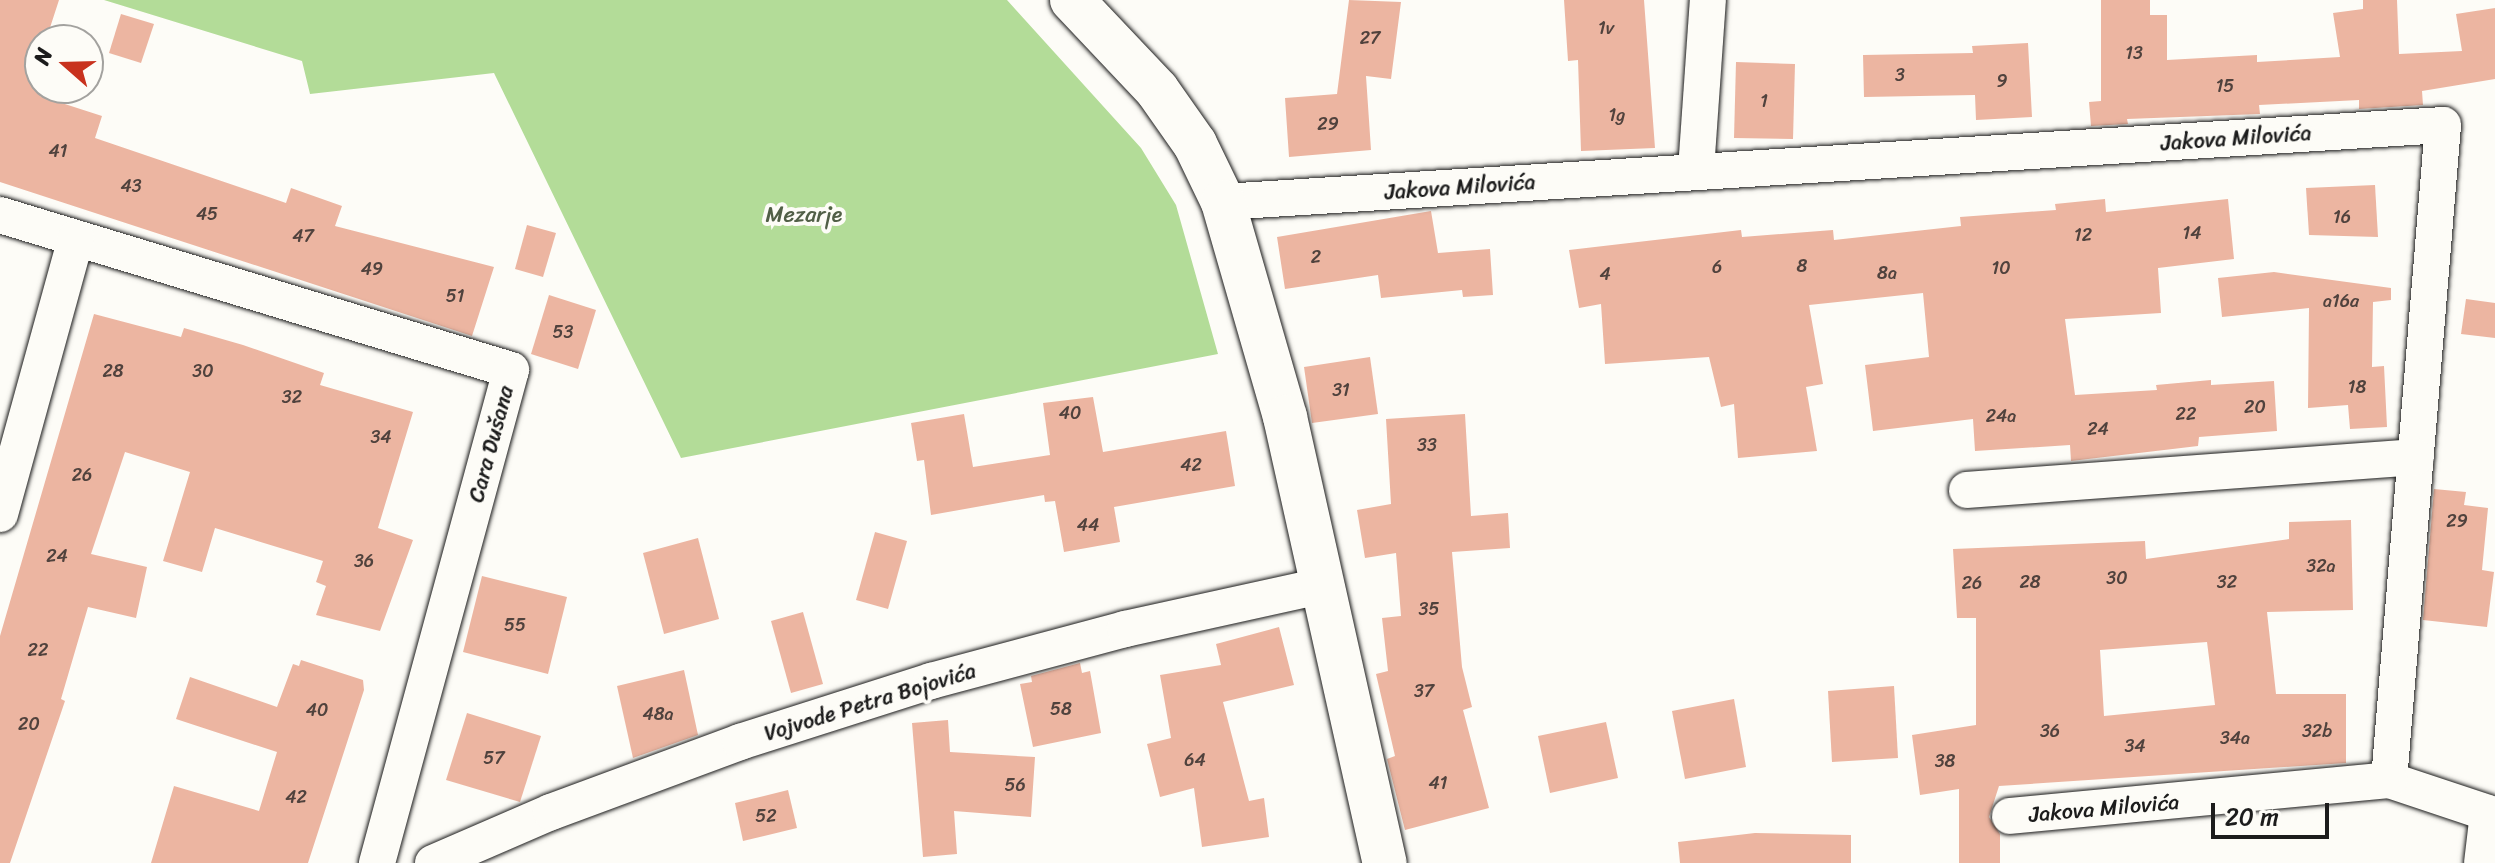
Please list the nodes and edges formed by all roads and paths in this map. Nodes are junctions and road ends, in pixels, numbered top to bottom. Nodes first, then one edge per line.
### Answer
1 (1072, 0) edge
2 (1708, 0) edge
3 (1696, 170) junction
4 (1223, 202) junction
5 (0, 215) edge
6 (76, 238) junction
7 (2416, 457) junction
8 (1967, 490) dead end
9 (0, 514) edge
10 (1321, 586) junction
11 (2389, 780) junction
12 (2010, 816) dead end
13 (377, 863) edge
14 (433, 863) edge
15 (1385, 863) edge
16 (2482, 863) edge

1 - 4 street
2 - 3 street
3 - 4 street, Jakova Milovića
3 - 7 street, Jakova Milovića
4 - 10 street
5 - 6 street, Cara Dušana
6 - 9 street
6 - 13 street, Cara Dušana
7 - 8 street
7 - 11 street, Jakova Milovića
10 - 14 street, Vojvode Petra Bojovića
10 - 15 street
11 - 12 street, Jakova Milovića
11 - 16 street, Jakova Milovića

